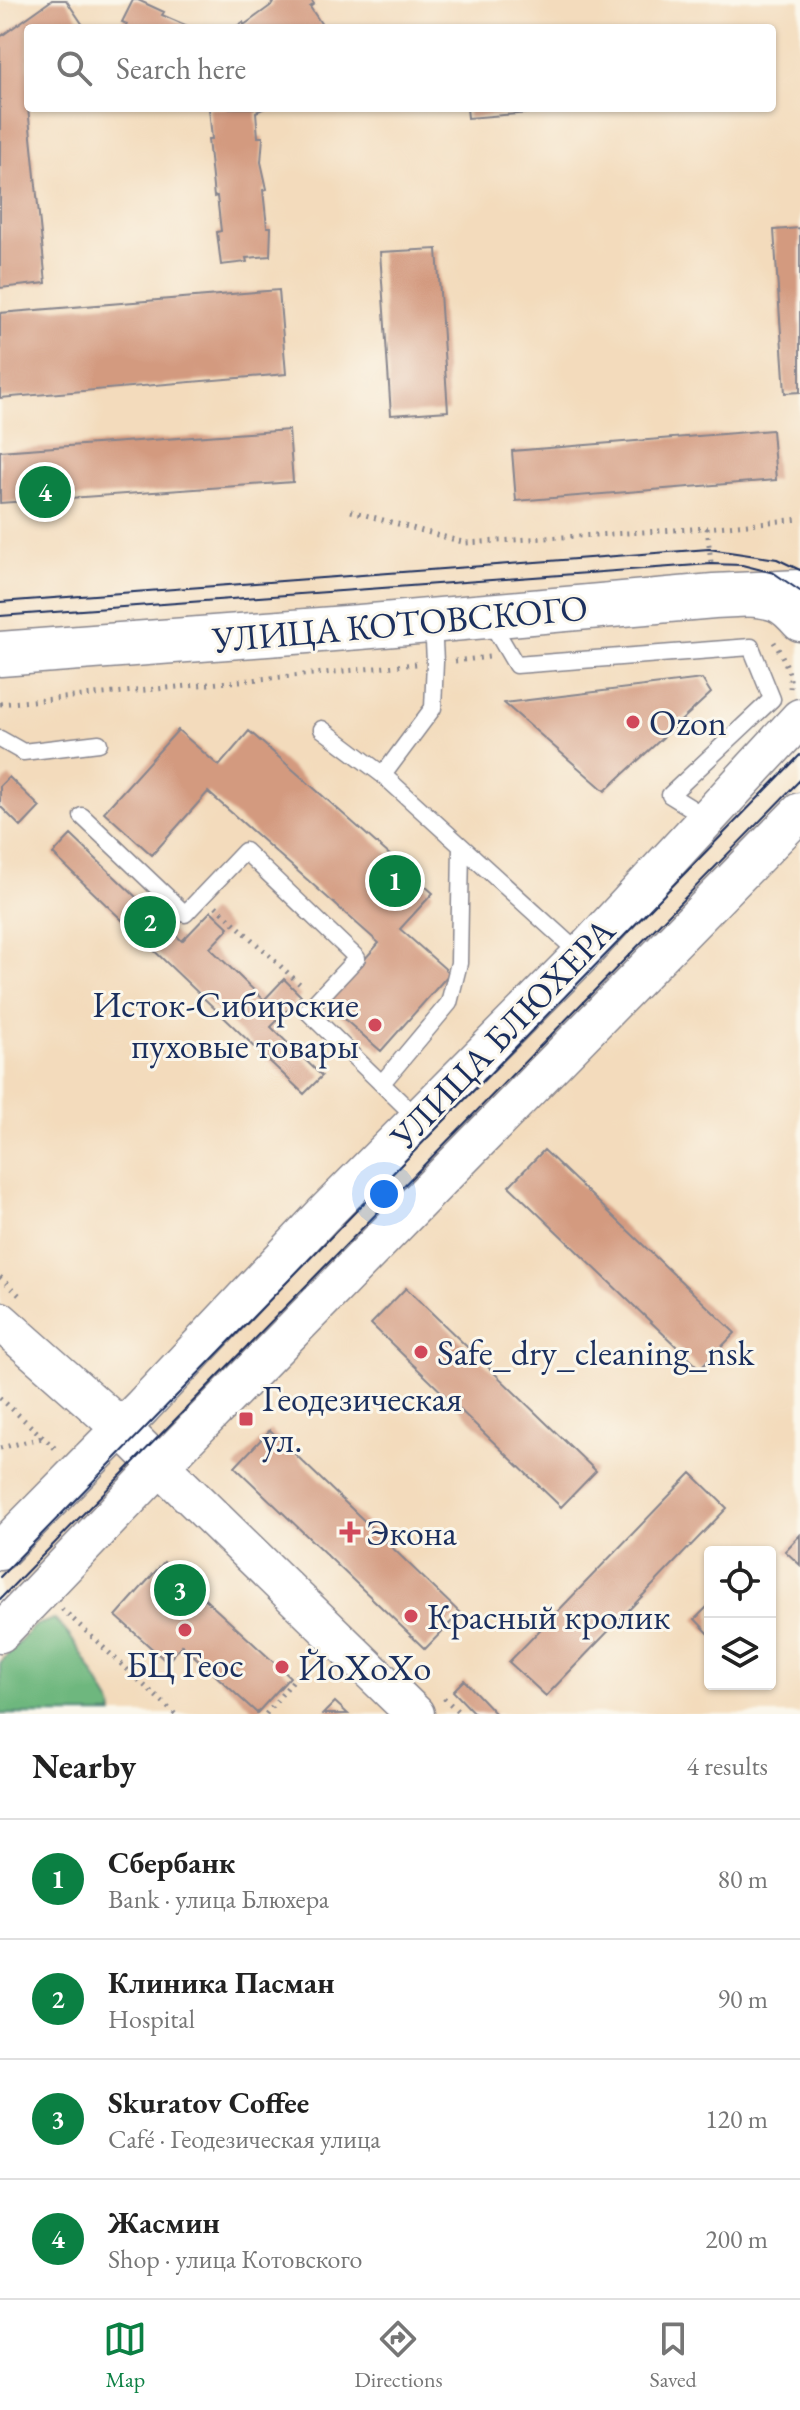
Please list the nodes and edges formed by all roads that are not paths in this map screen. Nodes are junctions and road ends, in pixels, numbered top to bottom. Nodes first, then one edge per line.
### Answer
1 (800, 579) edge
2 (717, 580) junction
3 (800, 592) edge
4 (487, 616) junction
5 (800, 622) edge
6 (434, 642) junction
7 (0, 654) edge
8 (800, 718) edge
9 (322, 729) dead end
10 (0, 739) edge
11 (99, 743) dead end
12 (383, 775) junction
13 (800, 812) edge
14 (82, 816) dead end
15 (708, 819) junction
16 (461, 847) junction
17 (581, 955) junction
18 (382, 1083) junction
19 (419, 1120) junction
20 (0, 1321) edge
21 (121, 1428) junction
22 (160, 1466) junction
23 (0, 1551) edge
24 (0, 1633) edge
25 (415, 1714) edge

1 - 2 main road
2 - 3 main road, УЛИЦА КОТОВСКОГО
2 - 4 main road, УЛИЦА КОТОВСКОГО
2 - 5 street
4 - 6 main road, УЛИЦА КОТОВСКОГО
4 - 15 lane
6 - 7 main road, УЛИЦА КОТОВСКОГО
6 - 12 lane
8 - 15 street, УЛИЦА БЛЮХЕРА
9 - 12 lane
10 - 11 lane
12 - 16 lane
13 - 22 street, УЛИЦА БЛЮХЕРА
14 - 18 lane
15 - 17 street, УЛИЦА БЛЮХЕРА
16 - 17 lane
16 - 18 lane
17 - 19 street, УЛИЦА БЛЮХЕРА
18 - 19 lane
19 - 21 street, УЛИЦА БЛЮХЕРА
20 - 21 street
21 - 22 street
21 - 23 street, УЛИЦА БЛЮХЕРА
22 - 24 street, УЛИЦА БЛЮХЕРА
22 - 25 street

